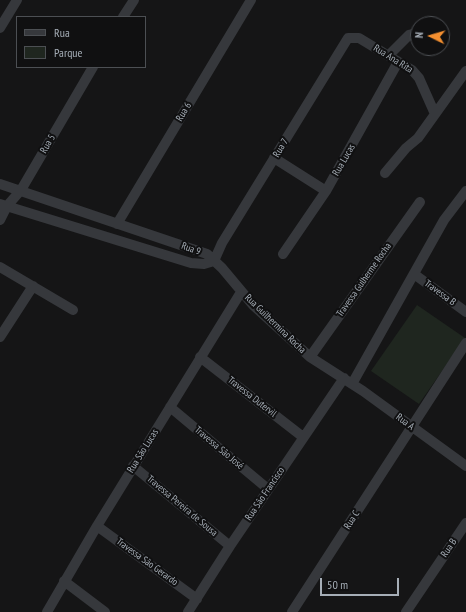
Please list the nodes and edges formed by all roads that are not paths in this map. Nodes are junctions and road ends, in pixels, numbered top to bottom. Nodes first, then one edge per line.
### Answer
1 (17, 0) edge
2 (134, 0) edge
3 (251, 0) edge
4 (124, 16) edge
5 (0, 28) edge
6 (410, 35) edge
7 (351, 37) joint
8 (389, 55) junction
9 (398, 62) junction
10 (92, 68) edge
11 (466, 71) edge
12 (435, 114) junction
13 (274, 158) junction
14 (384, 174) dead end
15 (0, 184) edge
16 (21, 190) junction
17 (326, 191) junction
18 (466, 191) edge
19 (420, 202) dead end
20 (4, 205) edge
21 (0, 220) edge
22 (117, 224) junction
23 (284, 254) dead end
24 (0, 267) edge
25 (220, 267) junction
26 (414, 274) junction
27 (33, 286) junction
28 (241, 292) junction
29 (73, 310) dead end
30 (466, 312) edge
31 (0, 336) edge
32 (466, 343) edge
33 (200, 357) junction
34 (310, 358) junction
35 (348, 381) junction
36 (170, 407) junction
37 (412, 428) junction
38 (303, 437) junction
39 (134, 466) junction
40 (466, 466) edge
41 (268, 489) junction
42 (466, 523) edge
43 (97, 526) junction
44 (230, 546) junction
45 (64, 581) junction
46 (197, 599) junction
47 (47, 612) edge
48 (105, 612) edge
49 (188, 612) edge
50 (292, 612) edge
51 (406, 612) edge

1 - 5 street
2 - 4 street
3 - 22 street, Rua 6
6 - 8 street
7 - 8 street, Rua Ana Rita
7 - 13 street, Rua 7
8 - 9 street, Rua Ana Rita
9 - 12 street, Rua Ana Rita
9 - 17 street, Rua Lucas
10 - 16 street, Rua 5
11 - 12 street
12 - 14 street
13 - 17 street
13 - 25 street, Rua 7
15 - 16 street, Rua 9
16 - 20 street, Rua 5
16 - 22 street, Rua 9
17 - 23 street, Rua Lucas
18 - 26 street, Rua São Francisco
19 - 34 street, Travessa Gulherme Rocha
20 - 21 street, Rua 5
20 - 25 street, Rua 9
22 - 25 street, Rua 9
24 - 27 street
25 - 28 street, Rua Guilhermina Rocha
26 - 30 street, Travessa B
26 - 35 street, Rua São Francisco
27 - 29 street
27 - 31 street
28 - 33 street, Rua São Lucas
28 - 34 street, Rua Guilhermina Rocha
32 - 37 street, Rua C
33 - 36 street, Rua São Lucas
33 - 38 street, Travessa Dutervil
34 - 35 street, Rua Guilhermina Rocha
35 - 37 street, Rua A
35 - 38 street, Rua São Francisco
36 - 39 street, Rua São Lucas
36 - 41 street, Travessa São José
37 - 40 street, Rua A
37 - 50 street, Rua C
38 - 41 street, Rua São Francisco
39 - 43 street, Rua São Lucas
39 - 44 street, Travessa Pereira de Sousa
41 - 44 street, Rua São Francisco
42 - 51 street, Rua B
43 - 45 street, Rua São Lucas
43 - 46 street, Travessa São Gerardo
44 - 46 street, Rua São Francisco
45 - 47 street, Rua São Lucas
45 - 48 street
46 - 49 street, Rua São Francisco

